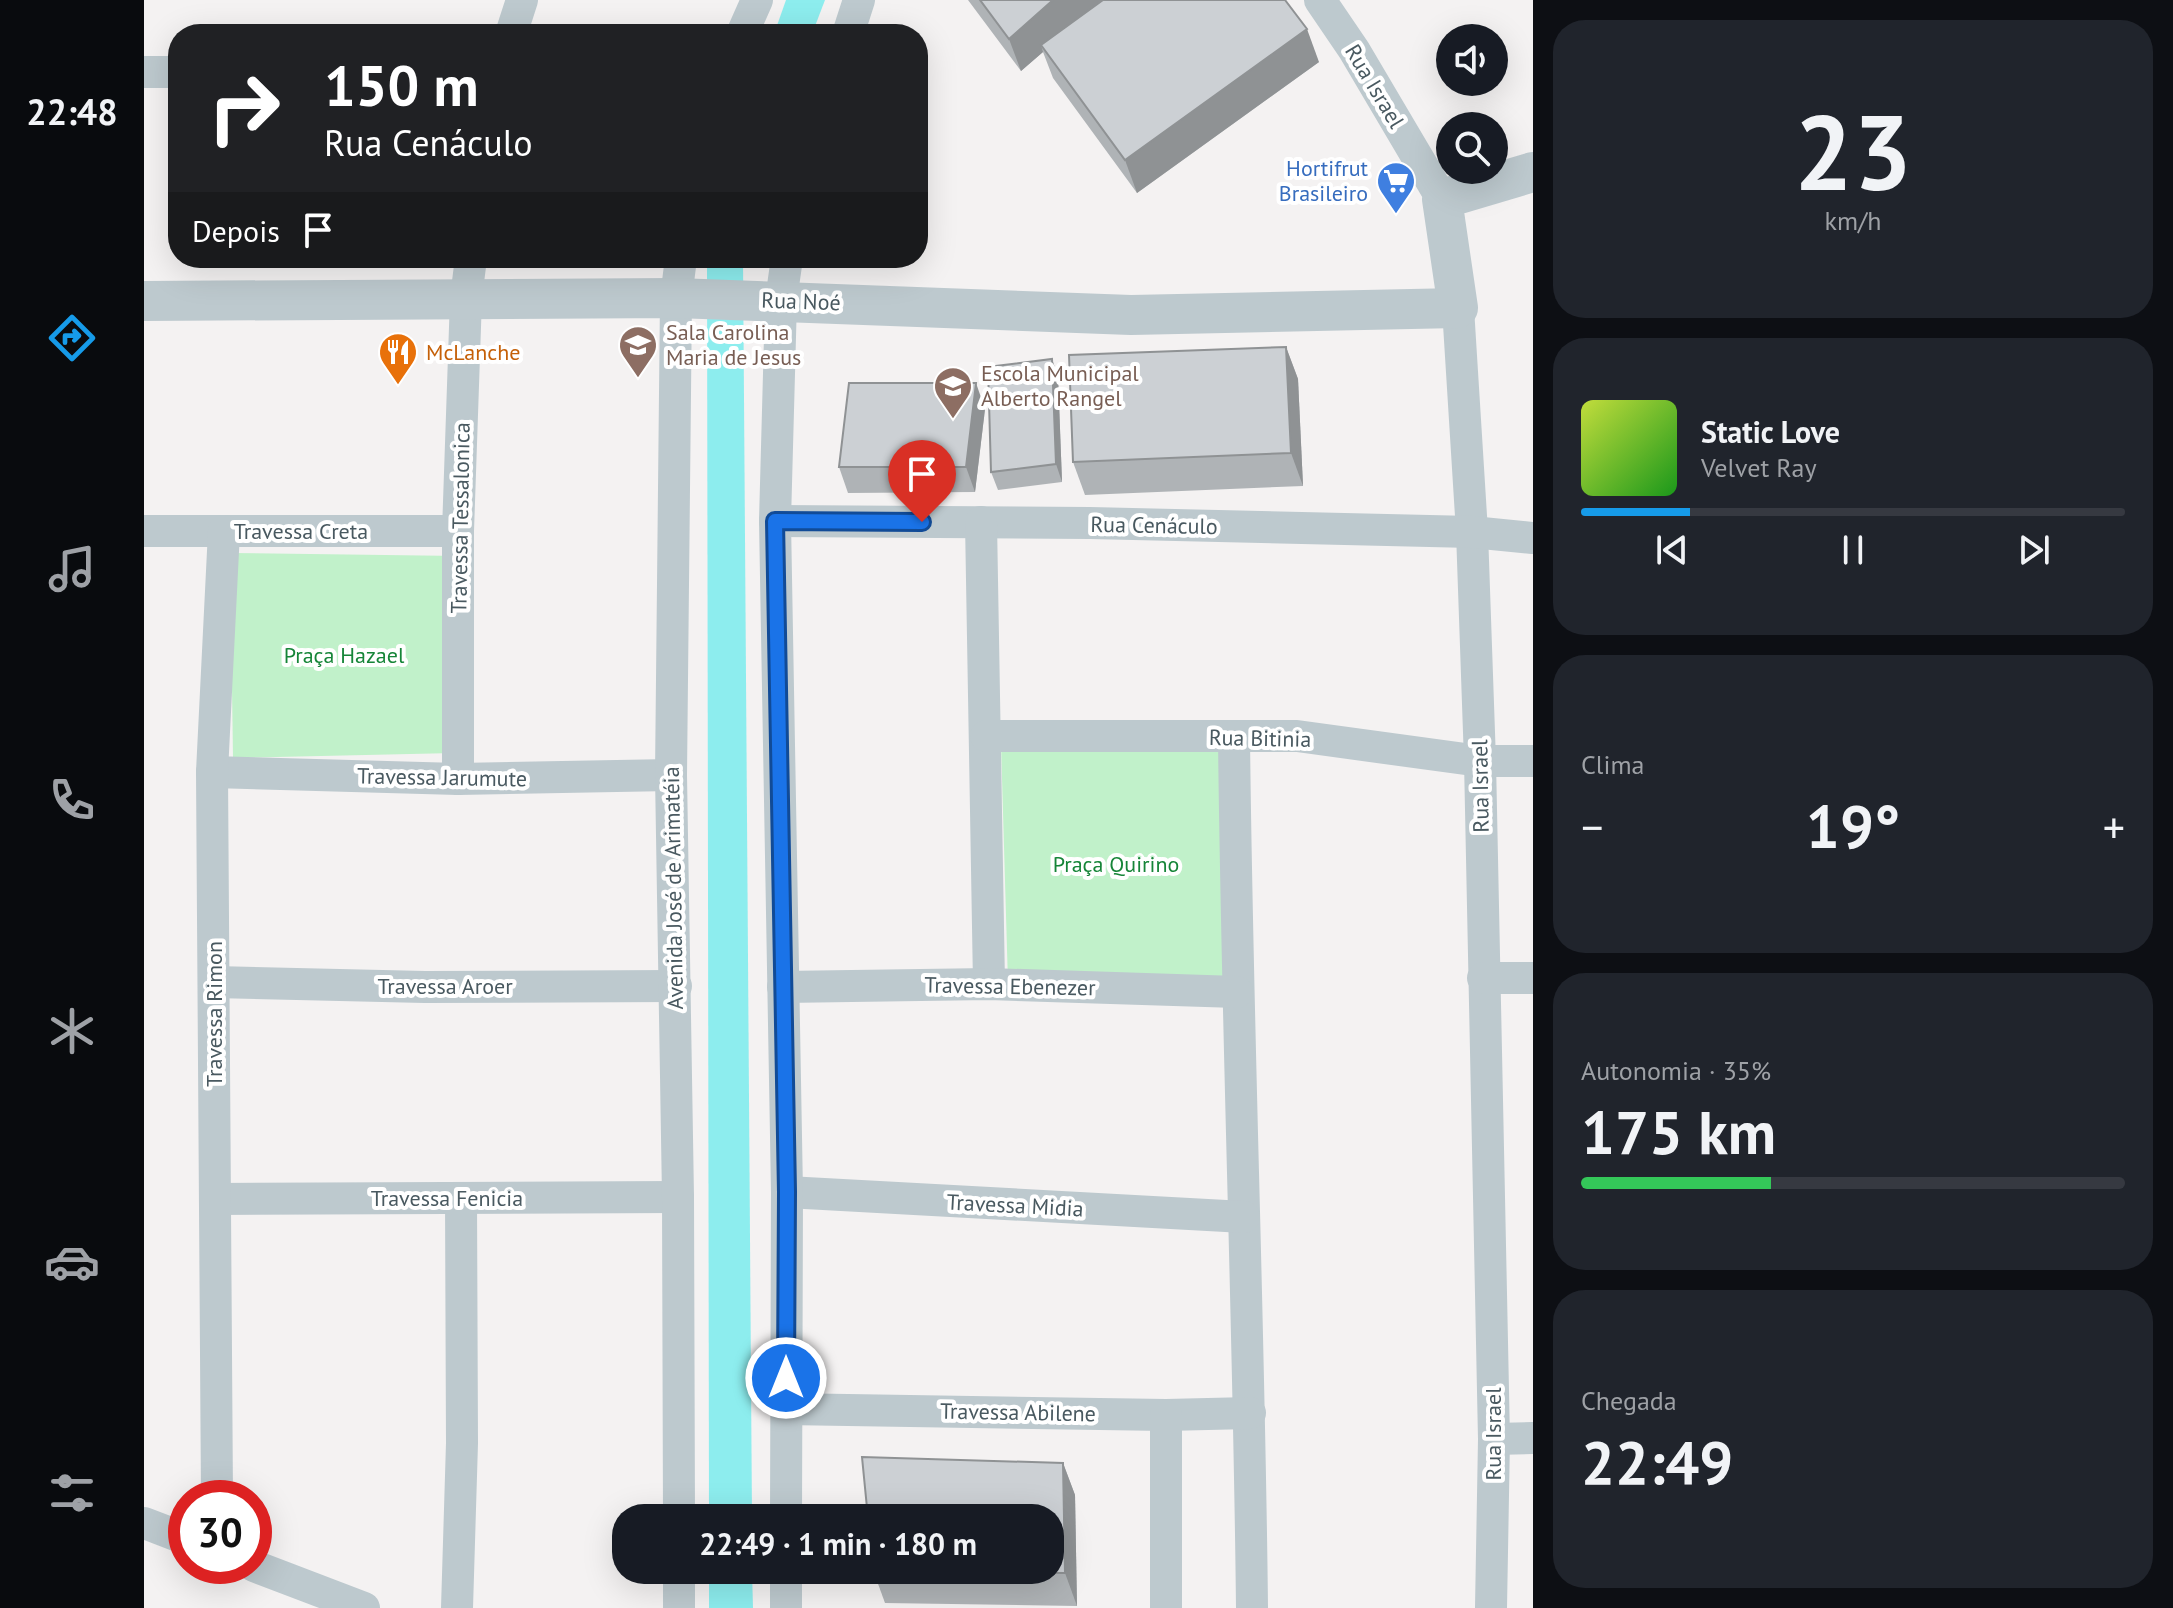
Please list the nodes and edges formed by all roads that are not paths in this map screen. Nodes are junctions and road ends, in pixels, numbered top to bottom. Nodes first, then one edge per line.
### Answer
1 (522, 0) edge
2 (757, 0) edge
3 (859, 0) edge
4 (1320, 0) edge
5 (514, 24) edge
6 (746, 24) edge
7 (851, 24) edge
8 (144, 72) edge
9 (168, 72) edge
10 (1533, 172) edge
11 (1442, 199) junction
12 (470, 268) edge
13 (681, 268) edge
14 (784, 268) edge
15 (466, 298) junction
16 (681, 298) junction
17 (774, 300) junction
18 (144, 301) edge
19 (1458, 308) junction
20 (775, 521) junction
21 (981, 522) junction
22 (144, 531) edge
23 (224, 531) junction
24 (458, 531) junction
25 (1472, 532) junction
26 (1533, 538) edge
27 (986, 736) junction
28 (1234, 737) junction
29 (1480, 761) junction
30 (1533, 761) edge
31 (212, 772) junction
32 (671, 775) junction
33 (458, 779) junction
34 (1483, 978) junction
35 (1533, 978) edge
36 (214, 982) junction
37 (989, 984) junction
38 (676, 986) junction
39 (783, 987) junction
40 (1237, 992) junction
41 (787, 1192) junction
42 (678, 1197) junction
43 (215, 1199) junction
44 (461, 1199) junction
45 (1244, 1217) junction
46 (786, 1409) junction
47 (1250, 1413) junction
48 (1166, 1415) junction
49 (1533, 1438) edge
50 (1494, 1439) junction
51 (217, 1480) edge
52 (679, 1504) edge
53 (786, 1504) edge
54 (144, 1523) edge
55 (168, 1532) edge
56 (272, 1573) edge
57 (679, 1584) edge
58 (786, 1584) edge
59 (364, 1608) edge
60 (457, 1608) edge
61 (679, 1608) edge
62 (786, 1608) edge
63 (1166, 1608) edge
64 (1252, 1608) edge
65 (1491, 1608) edge

1 - 5 street
2 - 6 street
3 - 7 street
4 - 11 street, Rua Israel
8 - 9 street
10 - 11 street
11 - 19 street, Rua Israel
12 - 15 street, Travessa Tessalonica
13 - 16 street, Avenida José de Arimatéia
14 - 17 street
15 - 16 street, Rua Noé
15 - 18 street, Rua Noé
15 - 24 street, Travessa Tessalonica
16 - 17 street, Rua Noé
16 - 32 street, Avenida José de Arimatéia
17 - 19 street, Rua Noé
17 - 20 street
19 - 25 street, Rua Israel
20 - 21 street, Rua Cenáculo
20 - 39 street
21 - 25 street, Rua Cenáculo
21 - 27 street
22 - 23 street, Travessa Creta
23 - 24 street, Travessa Creta
23 - 31 street, Travessa Rimon
24 - 33 street, Travessa Tessalonica
25 - 26 street, Rua Cenáculo
25 - 29 street, Rua Israel
27 - 28 street, Rua Bitinia
27 - 37 street
28 - 29 street, Rua Bitinia
28 - 40 street
29 - 30 street, Rua Bitinia
29 - 34 street, Rua Israel
31 - 33 street, Travessa Jarumute
31 - 36 street, Travessa Rimon
32 - 33 street, Travessa Jarumute
32 - 38 street, Avenida José de Arimatéia
34 - 35 street
34 - 50 street, Rua Israel
36 - 38 street, Travessa Aroer
36 - 43 street, Travessa Rimon
37 - 39 street, Travessa Ebenezer
37 - 40 street, Travessa Ebenezer
38 - 42 street, Avenida José de Arimatéia
39 - 41 street
40 - 45 street
41 - 45 street, Travessa Midia
41 - 46 street
42 - 44 street, Travessa Fenicia
42 - 52 street, Avenida José de Arimatéia
43 - 44 street, Travessa Fenicia
43 - 51 street, Travessa Rimon
44 - 60 street
45 - 47 street
46 - 48 street, Travessa Abilene
46 - 53 street
47 - 48 street, Travessa Abilene
47 - 64 street
48 - 63 street
49 - 50 street
50 - 65 street, Rua Israel
54 - 55 street
56 - 59 street
57 - 61 street
58 - 62 street

